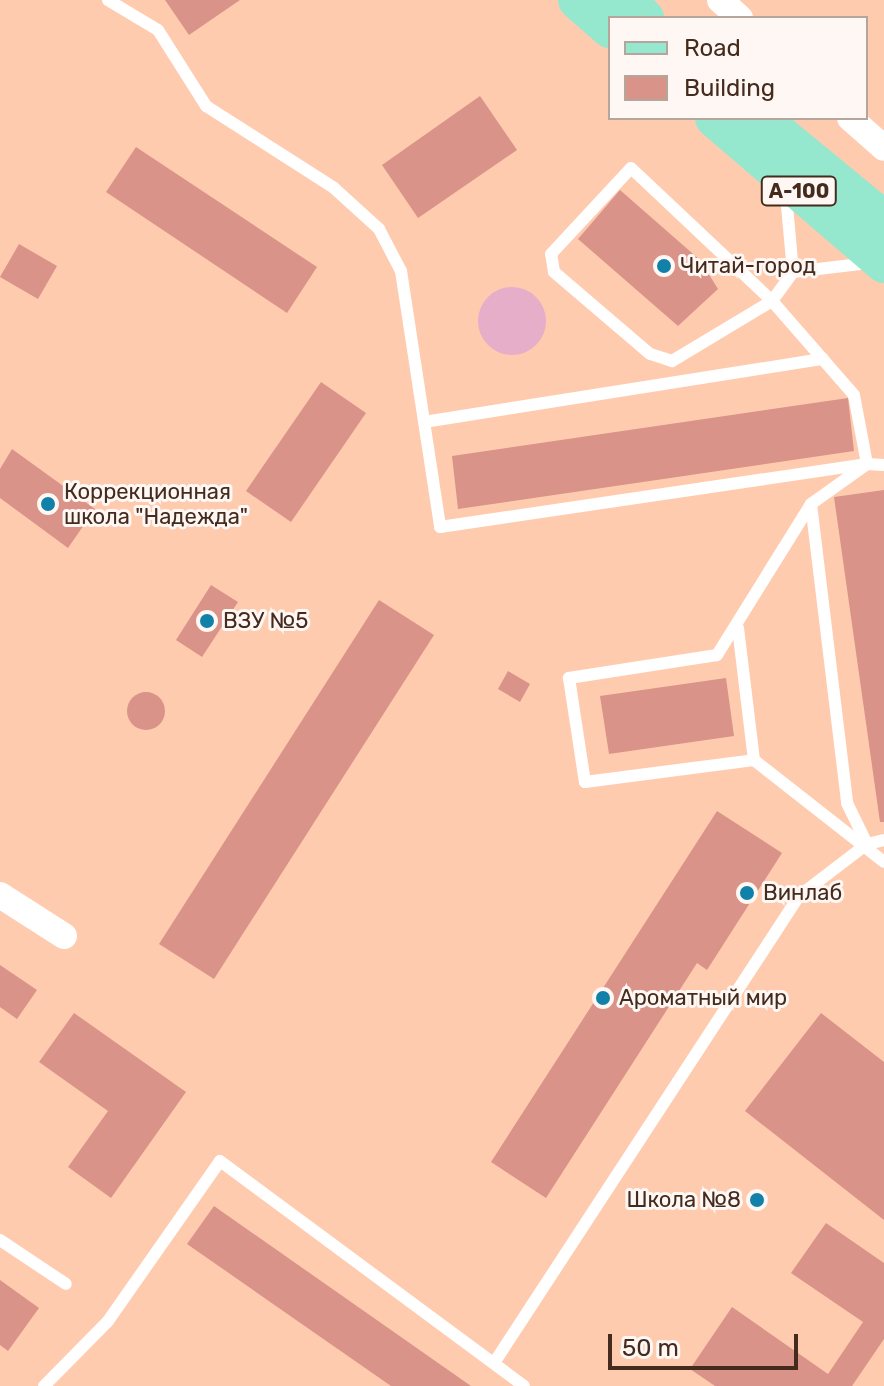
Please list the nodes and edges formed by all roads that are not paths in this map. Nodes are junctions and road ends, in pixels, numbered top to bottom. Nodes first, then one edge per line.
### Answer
1 (108, 0) edge
2 (578, 0) edge
3 (623, 0) edge
4 (720, 0) edge
5 (642, 16) edge
6 (738, 16) edge
7 (608, 26) edge
8 (717, 120) edge
9 (761, 120) edge
10 (852, 120) edge
11 (884, 148) edge
12 (775, 170) junction
13 (884, 221) edge
14 (884, 264) edge
15 (793, 272) junction
16 (772, 301) junction
17 (823, 359) junction
18 (424, 422) junction
19 (867, 464) junction
20 (884, 465) edge
21 (811, 504) junction
22 (738, 628) junction
23 (754, 760) junction
24 (884, 840) edge
25 (867, 844) junction
26 (884, 862) edge
27 (0, 895) edge
28 (64, 936) dead end
29 (0, 1240) edge
30 (66, 1284) dead end
31 (494, 1363) junction
32 (44, 1386) edge
33 (524, 1386) edge

1 - 18 lane
2 - 7 main road
3 - 5 main road
4 - 6 street
8 - 12 main road, А-100
9 - 13 main road, А-100
10 - 11 street
12 - 14 main road, А-100
12 - 15 lane
14 - 15 lane
15 - 16 lane
16 - 16 lane
16 - 17 lane
17 - 18 lane
17 - 19 lane
18 - 19 lane
19 - 20 lane
19 - 21 lane
21 - 22 lane
21 - 25 lane
22 - 23 lane
22 - 23 lane
23 - 25 lane
24 - 25 lane
25 - 26 lane
25 - 31 lane
27 - 28 street
29 - 30 lane
31 - 32 lane
31 - 33 lane

